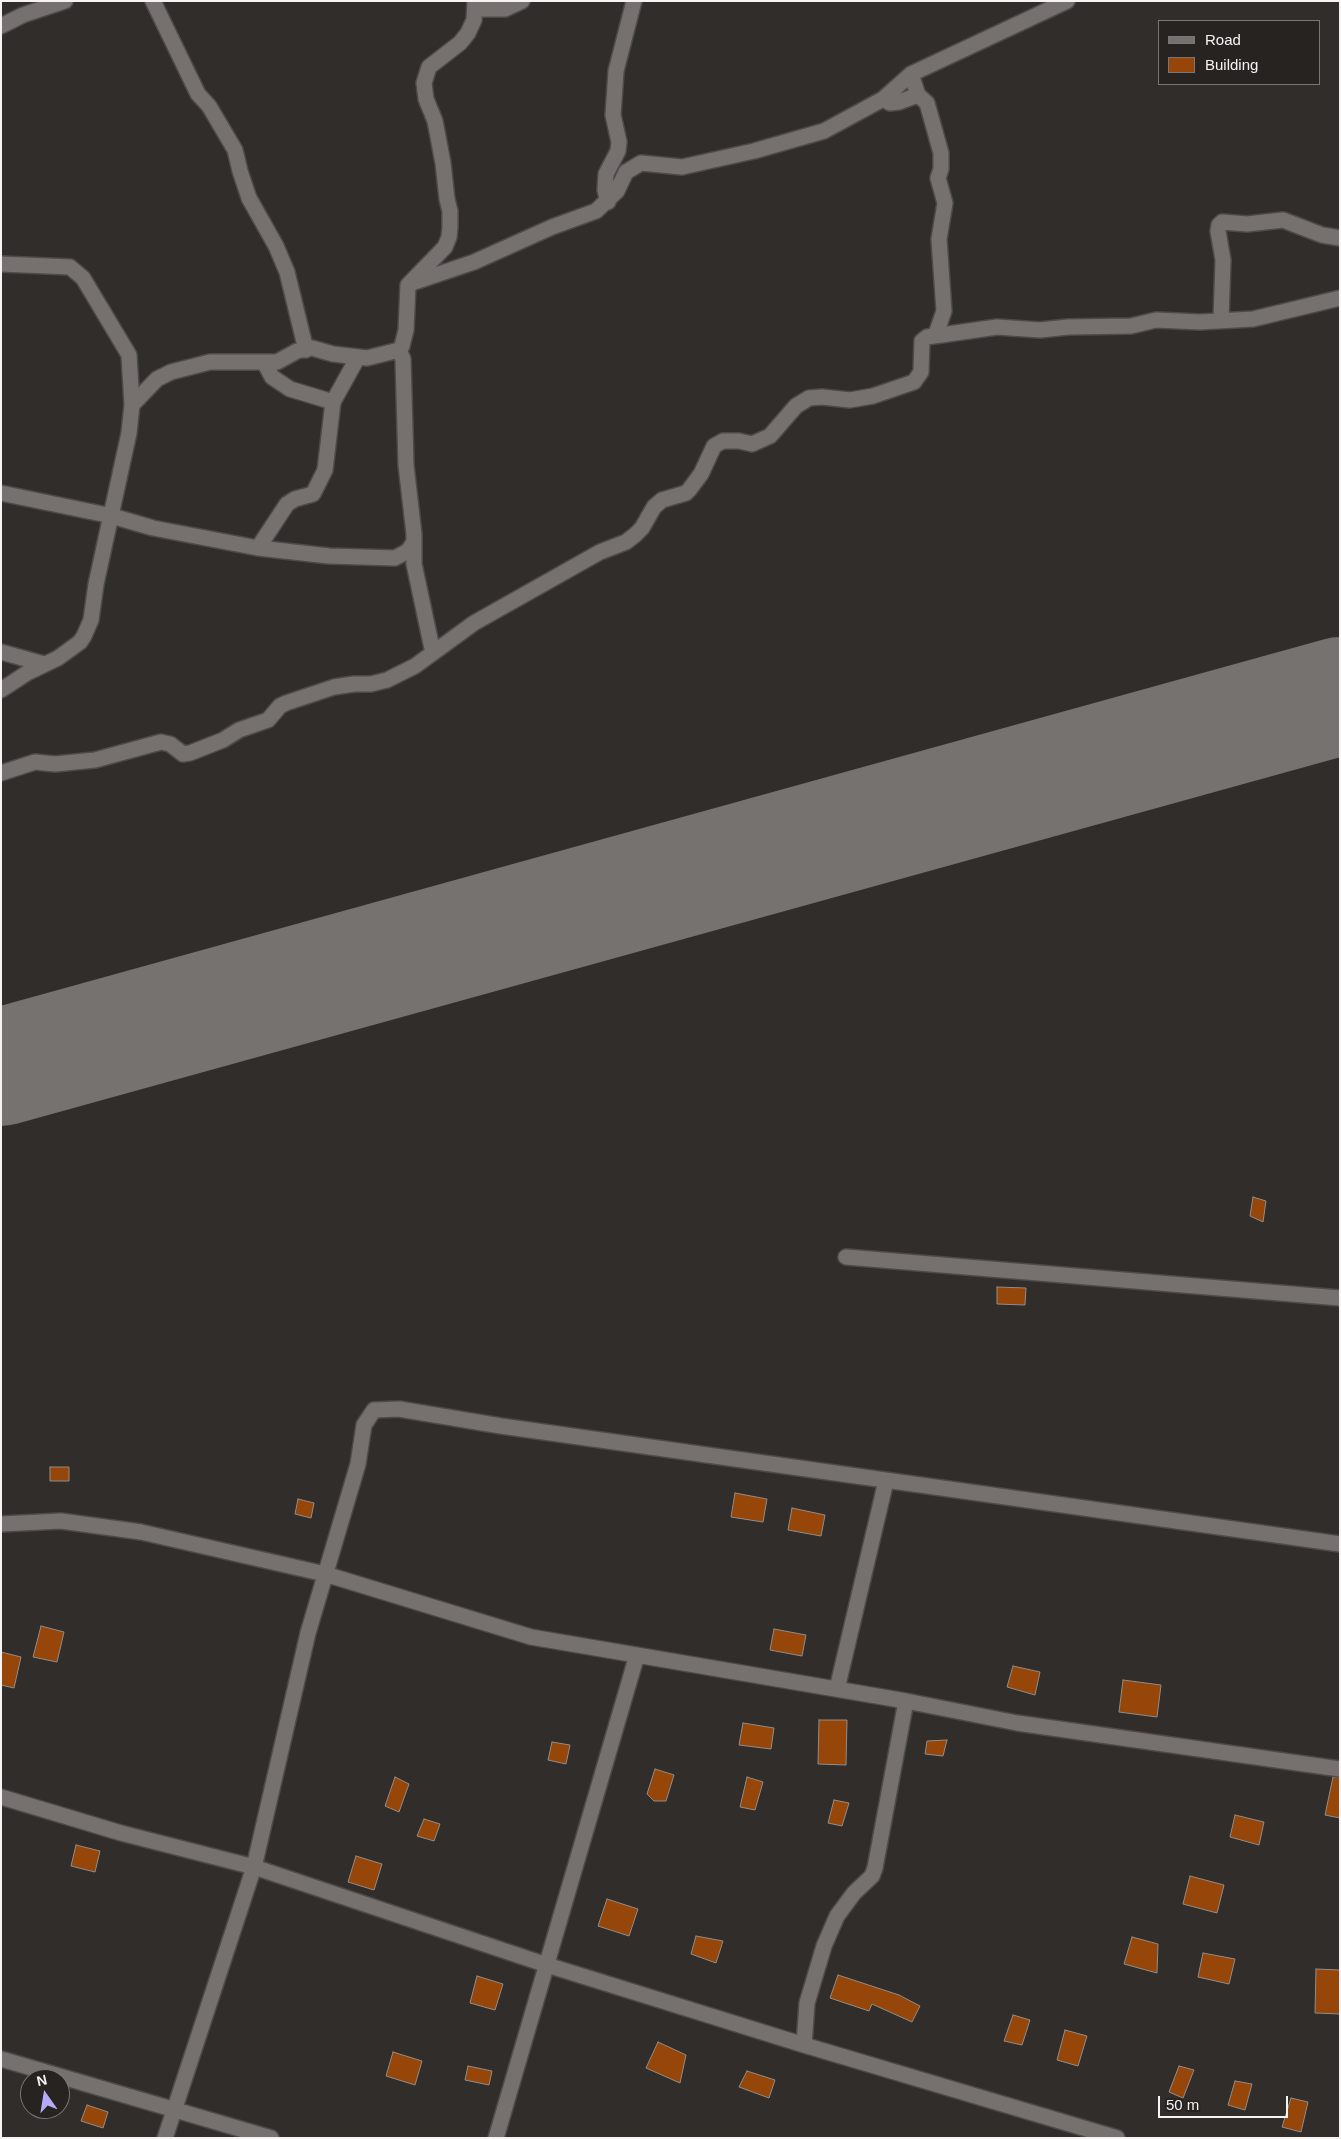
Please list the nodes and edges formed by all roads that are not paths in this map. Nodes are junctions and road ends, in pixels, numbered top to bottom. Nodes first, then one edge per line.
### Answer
1 (65, 1) edge
2 (153, 1) edge
3 (522, 1) edge
4 (1067, 1) edge
5 (630, 3) edge
6 (475, 5) edge
7 (1, 26) edge
8 (911, 74) junction
9 (918, 95) junction
10 (883, 99) junction
11 (608, 202) junction
12 (1340, 238) edge
13 (1, 264) edge
14 (408, 284) junction
15 (1340, 298) edge
16 (1221, 320) junction
17 (936, 334) junction
18 (306, 350) junction
19 (399, 350) junction
20 (358, 357) junction
21 (264, 362) junction
22 (333, 402) junction
23 (132, 405) junction
24 (1, 493) edge
25 (112, 516) junction
26 (414, 542) junction
27 (258, 548) junction
28 (395, 558) junction
29 (414, 564) junction
30 (1, 652) edge
31 (432, 653) junction
32 (44, 664) junction
33 (1, 690) edge
34 (1, 773) edge
35 (846, 1258) dead end
36 (1340, 1298) edge
37 (886, 1481) junction
38 (1, 1524) edge
39 (1340, 1544) edge
40 (325, 1574) junction
41 (636, 1655) junction
42 (837, 1689) junction
43 (906, 1700) junction
44 (1340, 1769) edge
45 (1, 1797) edge
46 (254, 1867) junction
47 (547, 1965) junction
48 (804, 2045) junction
49 (1, 2058) edge
50 (173, 2110) junction
51 (165, 2138) edge
52 (271, 2138) edge
53 (496, 2138) edge
54 (1117, 2138) edge

1 - 7 street
2 - 18 street
3 - 6 street
4 - 8 street
5 - 11 street
6 - 14 street
8 - 9 street
8 - 10 street
9 - 10 street
9 - 17 street
10 - 11 street
11 - 14 street
12 - 16 street
13 - 23 street
14 - 19 street
15 - 16 street
16 - 17 street
17 - 31 street
18 - 20 street
18 - 21 street
19 - 20 street
19 - 26 street
20 - 22 street
21 - 22 street
21 - 23 street
22 - 27 street
23 - 25 street
24 - 25 street
25 - 27 street
25 - 32 street
26 - 28 street
26 - 29 street
27 - 28 street
28 - 29 street
29 - 31 street
30 - 32 street
31 - 34 street
32 - 33 street
35 - 36 street
37 - 39 street
37 - 40 street
37 - 42 street
38 - 40 street
40 - 41 street
40 - 46 street
41 - 42 street
41 - 47 street
42 - 43 street
43 - 44 street
43 - 48 street
45 - 46 street
46 - 47 street
46 - 50 street
47 - 48 street
47 - 53 street
48 - 54 street
49 - 50 street
50 - 51 street
50 - 52 street

